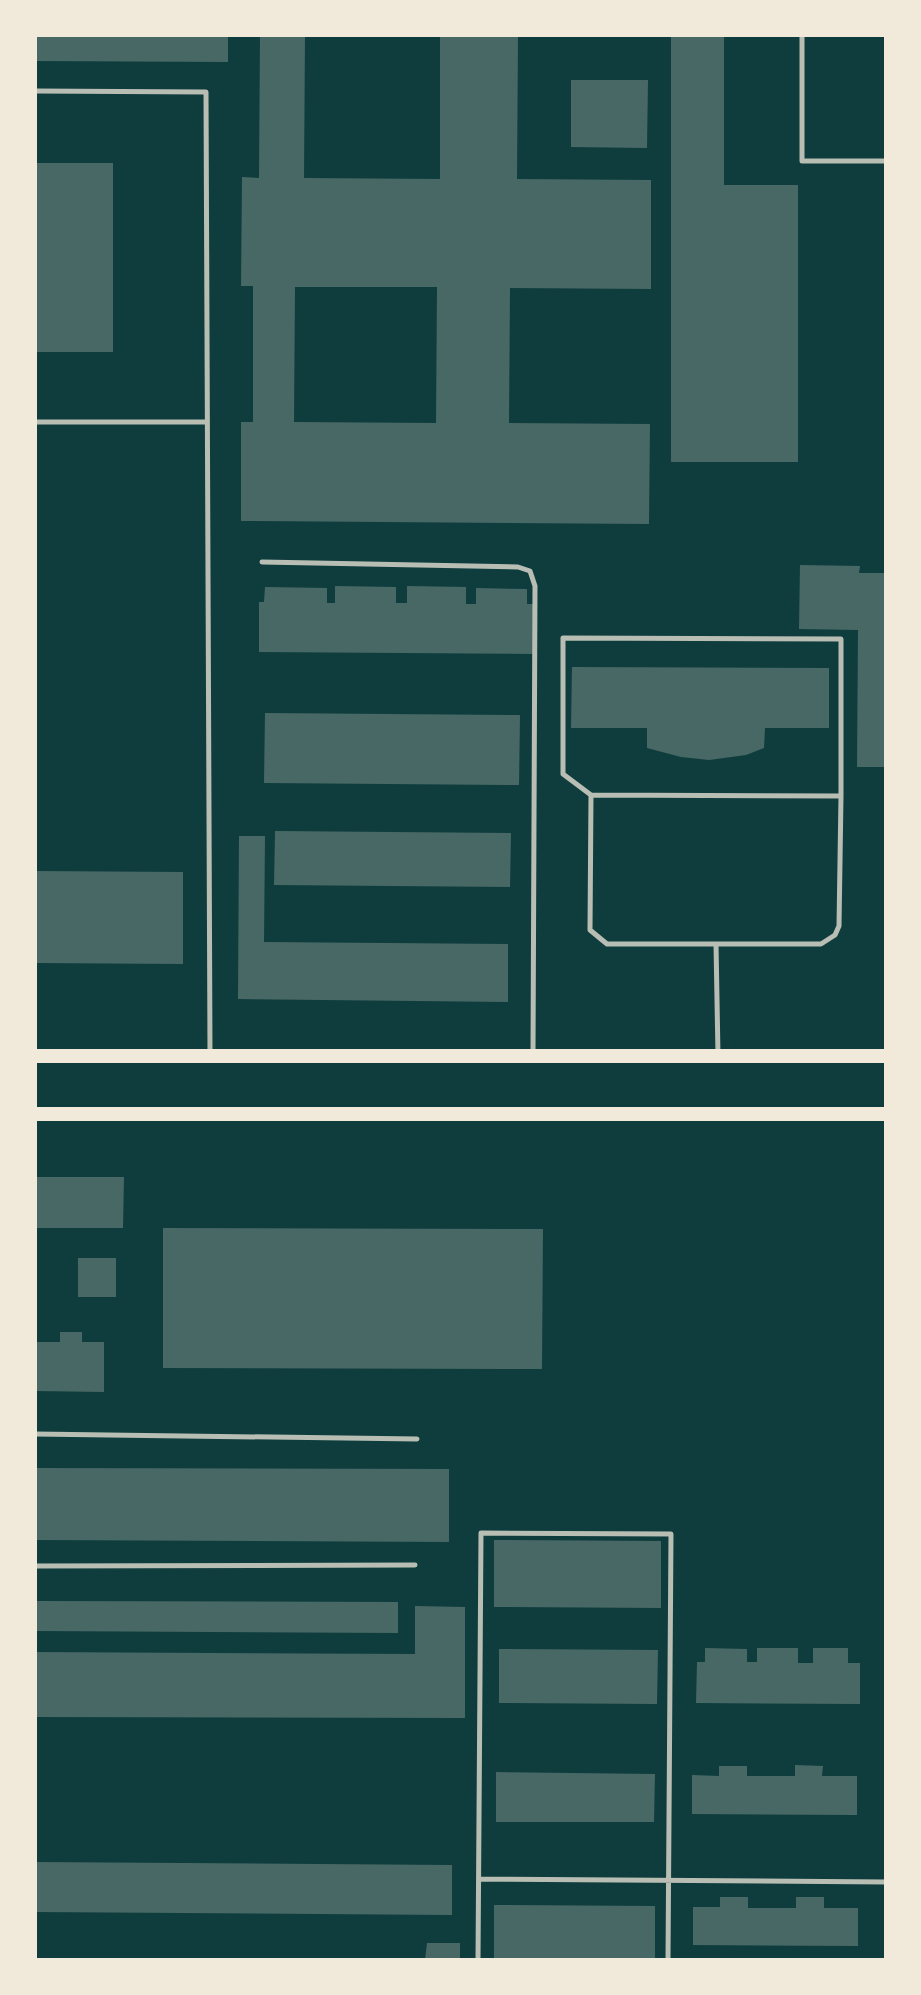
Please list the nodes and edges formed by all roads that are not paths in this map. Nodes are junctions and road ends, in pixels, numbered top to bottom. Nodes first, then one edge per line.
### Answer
1 (802, 35) edge
2 (35, 91) edge
3 (886, 161) edge
4 (35, 422) edge
5 (207, 422) junction
6 (262, 562) dead end
7 (591, 795) junction
8 (841, 796) junction
9 (716, 944) junction
10 (210, 1055) junction
11 (533, 1055) junction
12 (718, 1055) junction
13 (35, 1056) edge
14 (886, 1056) edge
15 (35, 1114) edge
16 (886, 1114) edge
17 (35, 1434) edge
18 (417, 1439) dead end
19 (415, 1565) dead end
20 (35, 1566) edge
21 (479, 1879) junction
22 (669, 1880) junction
23 (886, 1882) edge
24 (478, 1960) edge
25 (668, 1960) edge

1 - 3 lane
2 - 5 lane
4 - 5 lane
5 - 10 lane
6 - 11 lane
7 - 8 lane
7 - 8 lane
7 - 9 lane
8 - 9 lane
9 - 12 lane
10 - 11 main road
10 - 13 main road
11 - 12 main road
12 - 14 main road
15 - 16 main road
17 - 18 lane
19 - 20 lane
21 - 22 lane
21 - 22 lane
21 - 24 lane
22 - 23 lane
22 - 25 lane

